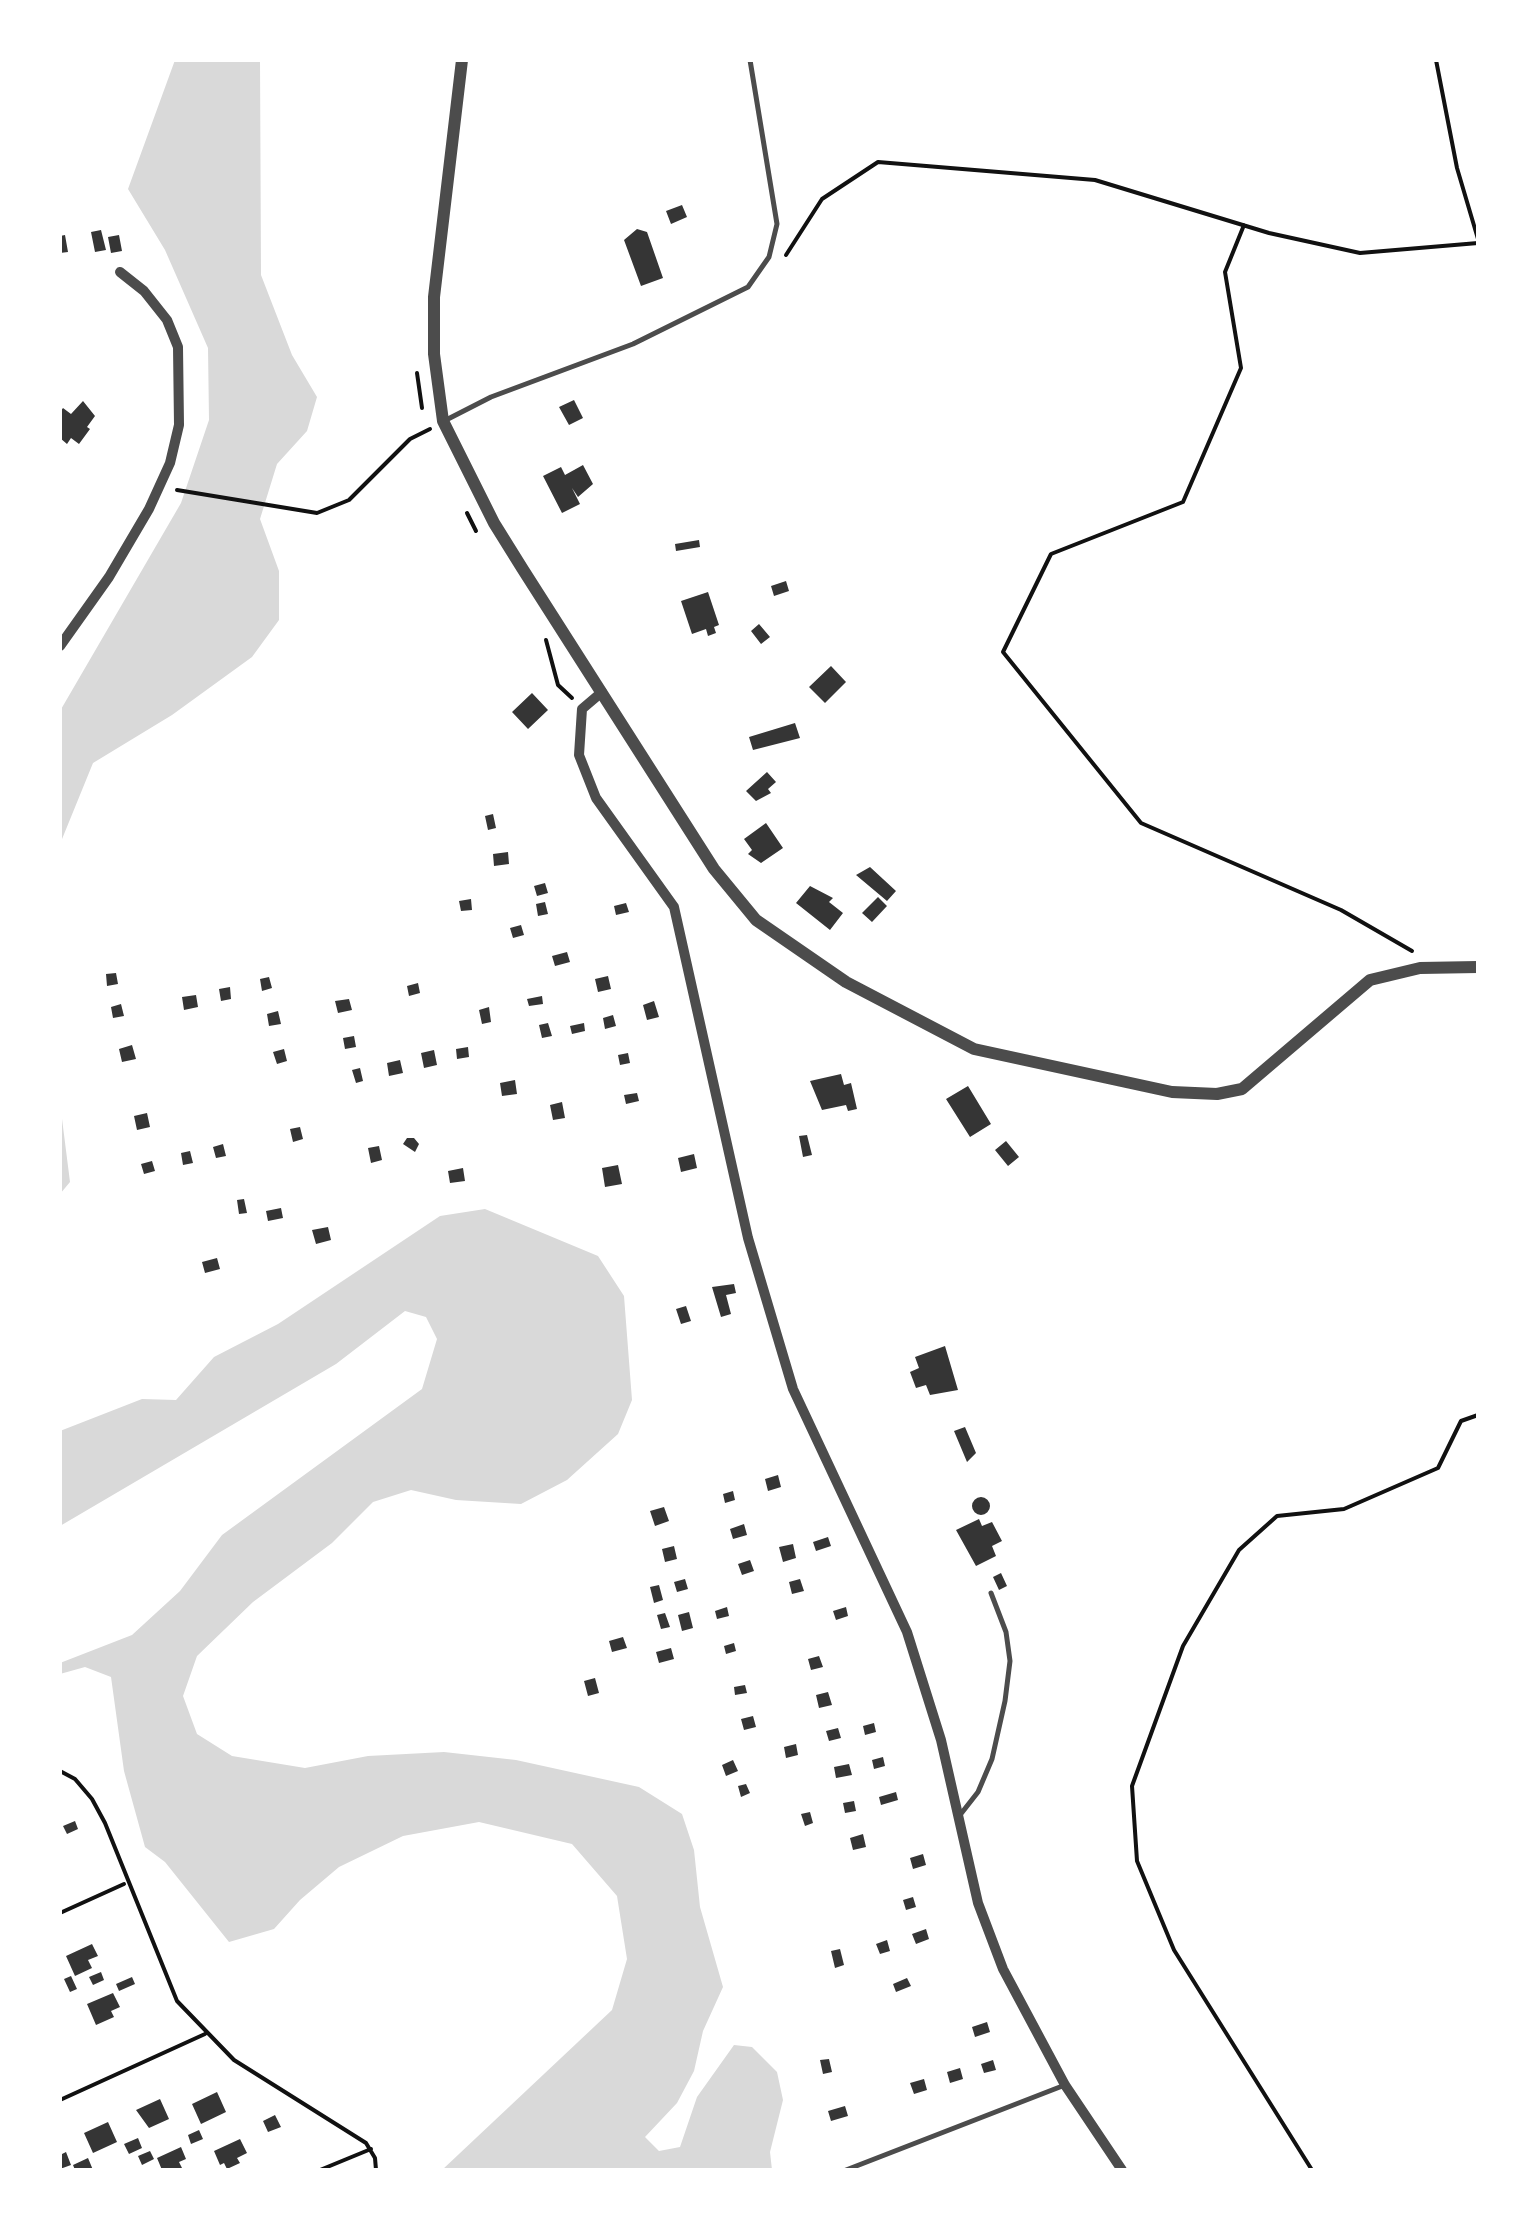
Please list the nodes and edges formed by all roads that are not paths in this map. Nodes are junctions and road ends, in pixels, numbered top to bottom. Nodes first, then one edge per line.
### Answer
1 (462, 60) edge
2 (750, 60) edge
3 (120, 272) dead end
4 (442, 421) junction
5 (60, 646) edge
6 (602, 692) junction
7 (1478, 967) edge
8 (992, 1593) dead end
9 (960, 1815) junction
10 (1065, 2085) junction
11 (846, 2170) edge
12 (1122, 2170) edge

1 - 4 street
2 - 4 lane
3 - 5 street
4 - 6 street
6 - 7 street
6 - 9 street
8 - 9 lane
9 - 10 street
10 - 11 lane
10 - 12 street

